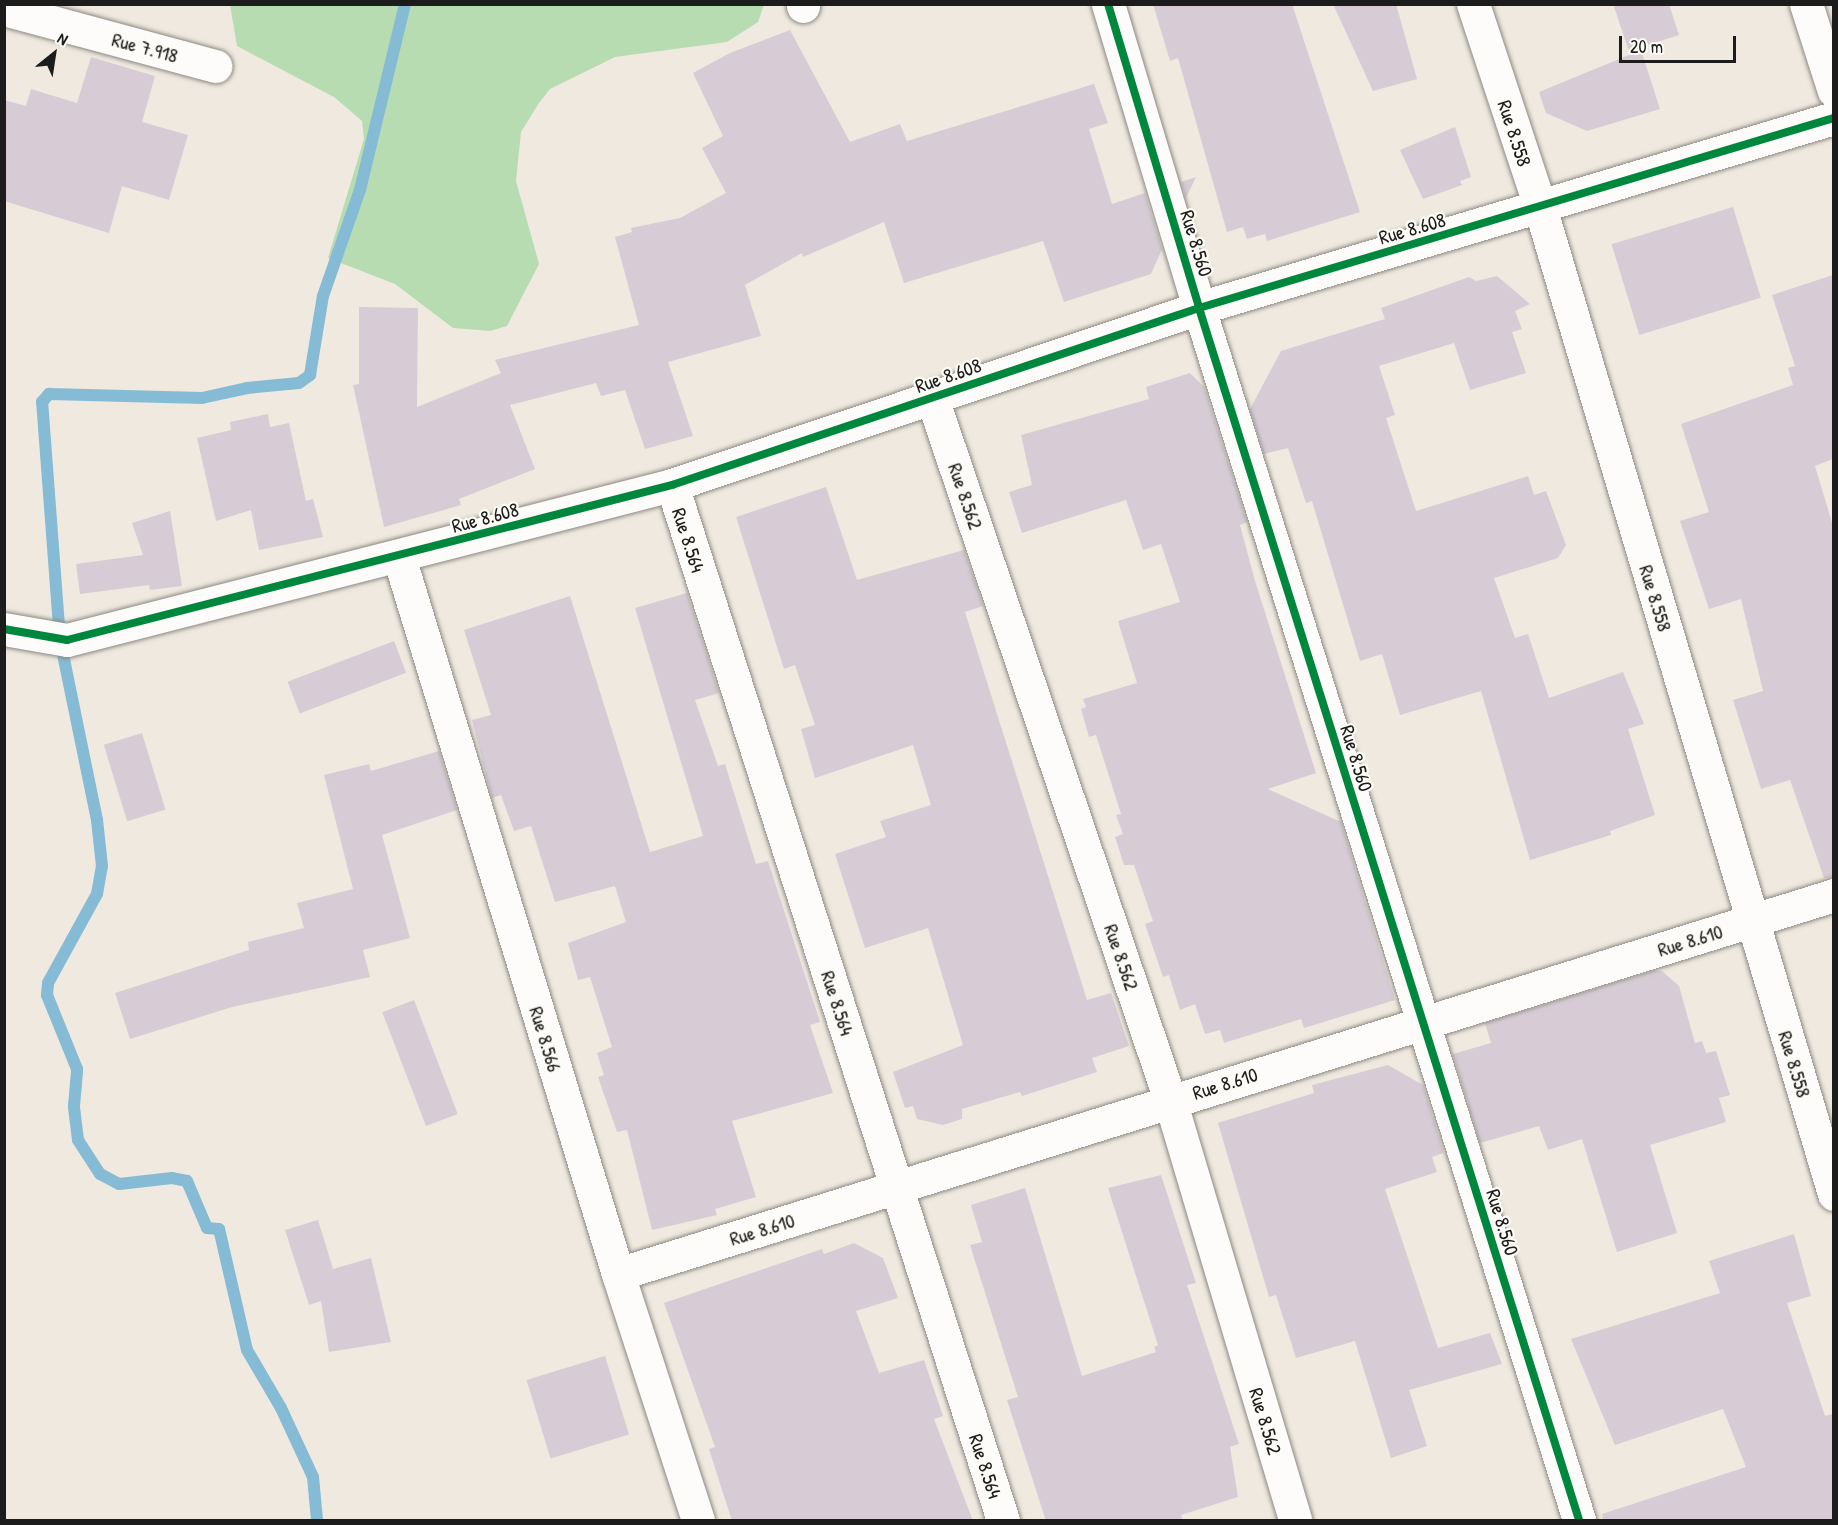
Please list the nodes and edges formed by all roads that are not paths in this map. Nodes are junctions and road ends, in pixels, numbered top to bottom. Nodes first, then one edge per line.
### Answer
1 (1108, 4) edge
2 (1473, 4) edge
3 (1806, 4) edge
4 (4, 9) edge
5 (215, 66) dead end
6 (1833, 91) edge
7 (1833, 118) edge
8 (1540, 207) junction
9 (1199, 308) junction
10 (932, 398) junction
11 (672, 485) junction
12 (399, 557) junction
13 (4, 629) edge
14 (1833, 896) edge
15 (1752, 921) junction
16 (1423, 1021) junction
17 (1170, 1100) junction
18 (897, 1187) junction
19 (1833, 1194) edge
20 (618, 1274) junction
21 (698, 1521) edge
22 (1003, 1521) edge
23 (1295, 1521) edge
24 (1579, 1521) edge

1 - 9 street, Rue 8.560
2 - 8 street, Rue 8.558
3 - 6 street
4 - 5 street, Rue 7.918
7 - 8 street, Rue 8.608
8 - 9 street, Rue 8.608
8 - 15 street, Rue 8.558
9 - 10 street, Rue 8.608
9 - 16 street, Rue 8.560
10 - 11 street, Rue 8.608
10 - 17 street, Rue 8.562
11 - 12 street, Rue 8.608
11 - 18 street, Rue 8.564
12 - 13 street, Rue 8.608
12 - 20 street, Rue 8.566
14 - 15 street, Rue 8.610
15 - 16 street, Rue 8.610
15 - 19 street, Rue 8.558
16 - 17 street, Rue 8.610
16 - 24 street, Rue 8.560
17 - 18 street, Rue 8.610
17 - 23 street, Rue 8.562
18 - 20 street, Rue 8.610
18 - 22 street, Rue 8.564
20 - 21 street, Rue 8.566

